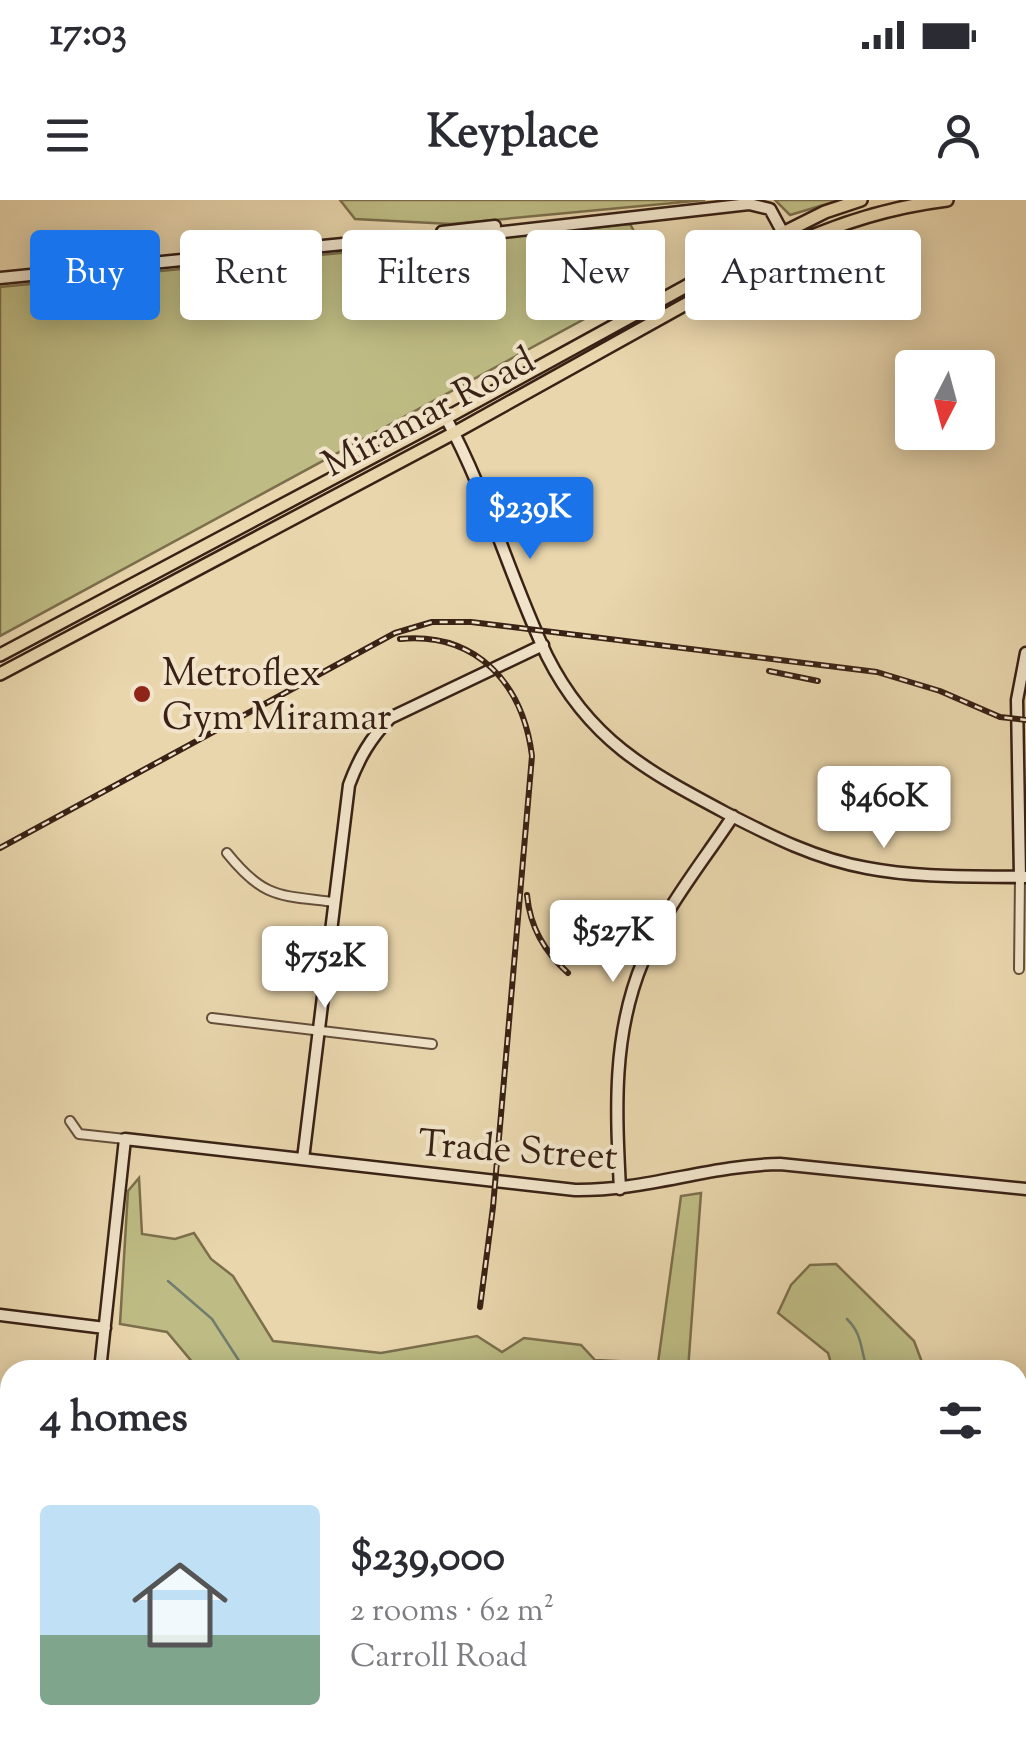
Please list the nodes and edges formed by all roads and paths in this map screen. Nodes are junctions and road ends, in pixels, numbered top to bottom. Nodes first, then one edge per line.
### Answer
1 (862, 200) edge
2 (946, 200) edge
3 (784, 230) edge
4 (789, 230) edge
5 (827, 230) edge
6 (0, 278) edge
7 (685, 287) edge
8 (685, 304) edge
9 (446, 418) junction
10 (454, 433) junction
11 (543, 645) junction
12 (1026, 653) edge
13 (0, 656) edge
14 (0, 674) edge
15 (732, 816) junction
16 (227, 854) dead end
17 (1023, 877) edge
18 (334, 902) junction
19 (1019, 970) dead end
20 (212, 1018) dead end
21 (320, 1029) junction
22 (432, 1044) dead end
23 (70, 1121) dead end
24 (125, 1139) junction
25 (304, 1159) junction
26 (620, 1189) junction
27 (1026, 1189) edge
28 (0, 1315) edge
29 (105, 1328) junction
30 (101, 1360) edge

1 - 4 main road, Miramar Road
2 - 5 main road, Miramar Road
3 - 6 street
7 - 9 main road, Miramar Road
8 - 10 main road, Miramar Road
9 - 10 street
9 - 13 main road, Miramar Road
10 - 11 street
10 - 14 main road, Miramar Road
11 - 15 street
11 - 18 street
12 - 17 street
15 - 17 street
15 - 26 street
16 - 18 street
17 - 19 street
18 - 21 street
20 - 21 street
21 - 22 street
21 - 25 street
23 - 24 street, Trade Street
24 - 25 street, Trade Street
24 - 29 street
25 - 26 street, Trade Street
26 - 27 street, Trade Street
28 - 29 street
29 - 30 street

